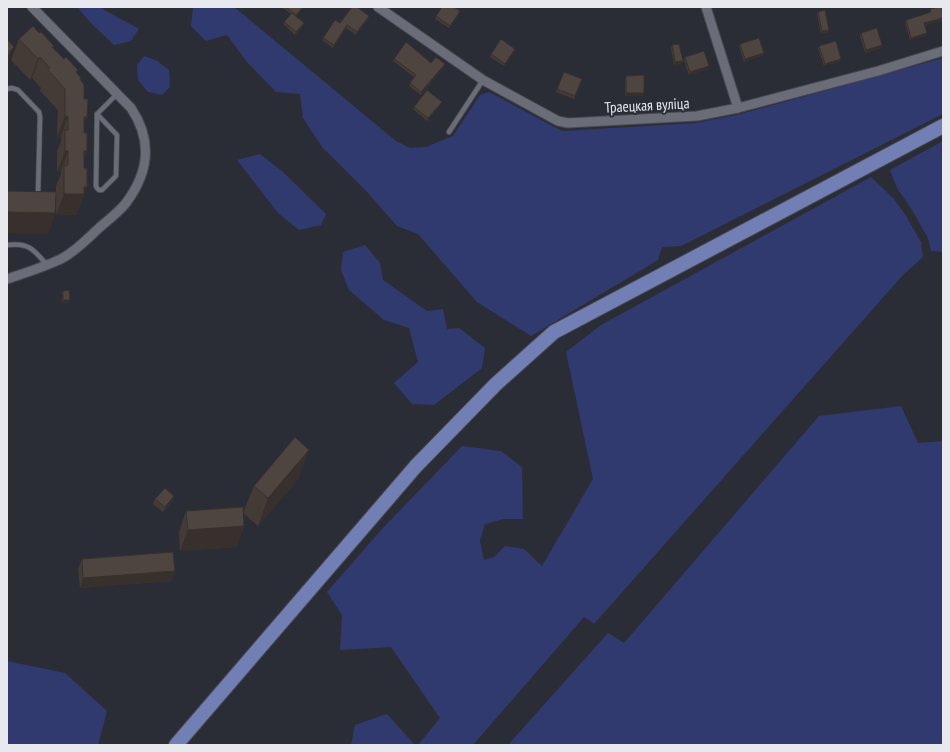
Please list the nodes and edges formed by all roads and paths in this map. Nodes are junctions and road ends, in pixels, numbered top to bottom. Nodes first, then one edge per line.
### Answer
1 (32, 7) edge
2 (378, 7) edge
3 (706, 7) edge
4 (943, 51) edge
5 (483, 80) junction
6 (7, 89) edge
7 (117, 94) junction
8 (738, 108) junction
9 (97, 114) junction
10 (943, 126) edge
11 (449, 132) dead end
12 (38, 195) edge
13 (7, 245) edge
14 (47, 265) junction
15 (7, 279) edge
16 (176, 745) edge

1 - 7 street
2 - 5 street, Траецкая вуліца
3 - 8 street
4 - 8 street, Траецкая вуліца
5 - 8 street, Траецкая вуліца
5 - 11 lane
6 - 12 lane
7 - 9 lane
7 - 14 street
9 - 9 lane
10 - 16 main road
13 - 14 lane
14 - 15 street

